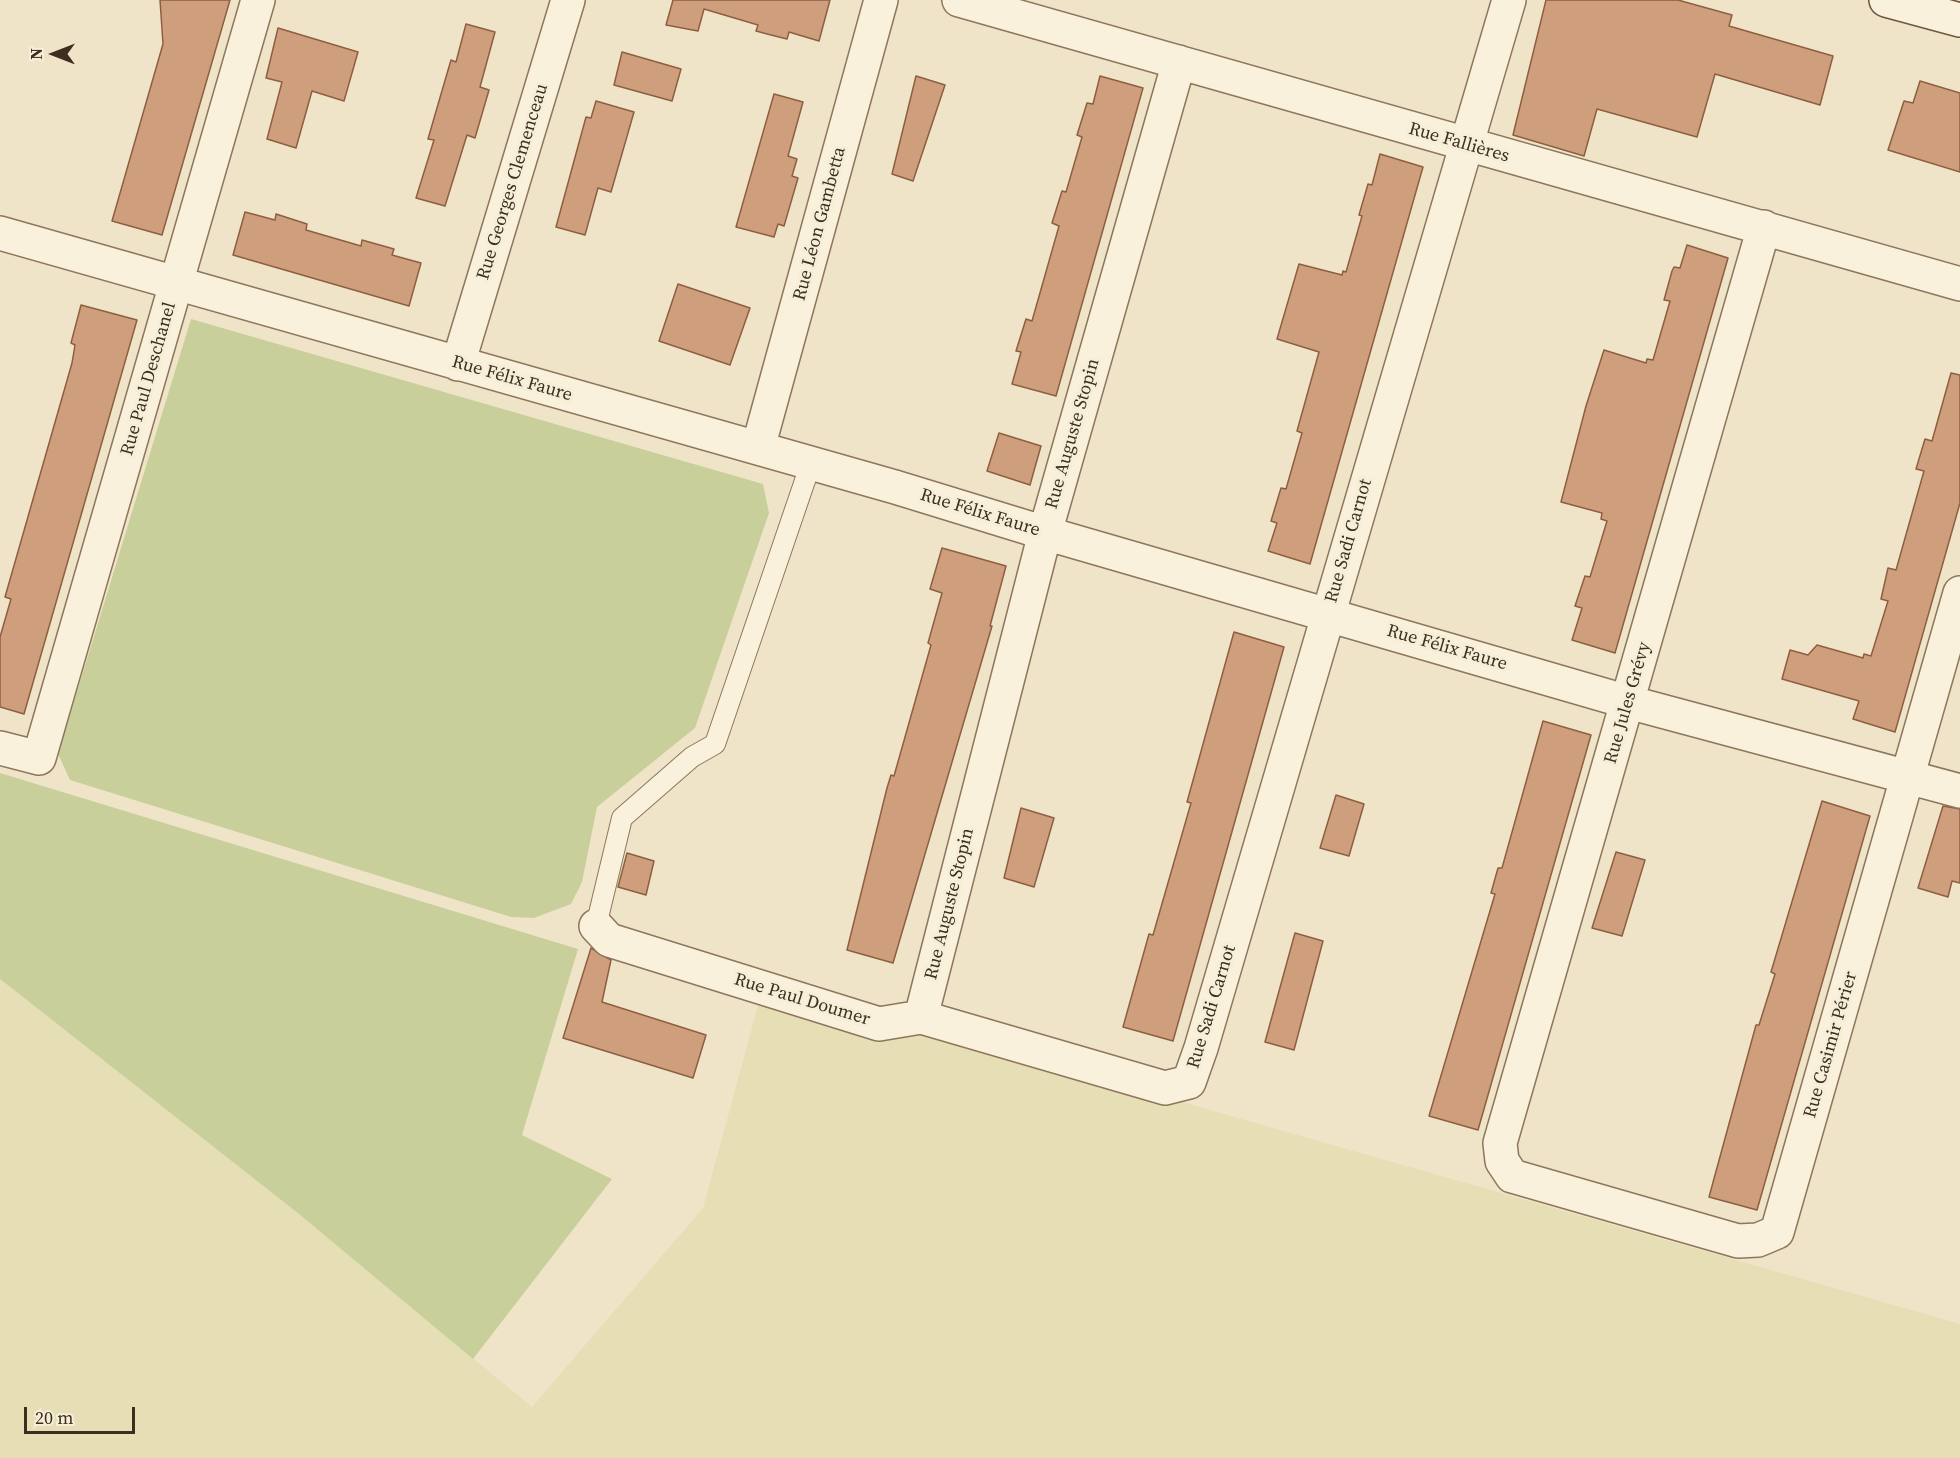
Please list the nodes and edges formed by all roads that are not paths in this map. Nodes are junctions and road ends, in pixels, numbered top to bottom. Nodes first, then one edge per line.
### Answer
1 (258, 0) edge
2 (568, 0) edge
3 (881, 0) edge
4 (959, 0) edge
5 (1509, 0) edge
6 (1886, 0) edge
7 (1960, 21) edge
8 (1179, 62) junction
9 (1465, 145) junction
10 (1764, 227) junction
11 (0, 233) edge
12 (1960, 284) edge
13 (177, 285) junction
14 (458, 364) junction
15 (758, 448) junction
16 (811, 463) junction
17 (1045, 533) junction
18 (1960, 593) edge
19 (1328, 613) junction
20 (1628, 702) junction
21 (0, 748) edge
22 (1908, 775) junction
23 (1960, 791) edge
24 (596, 926) joint
25 (921, 1017) junction
26 (1189, 1082) joint
27 (1512, 1176) joint

1 - 13 street, Rue Paul Deschanel
2 - 14 street, Rue Georges Clemenceau
3 - 15 street, Rue Léon Gambetta
4 - 8 street, Rue Fallières
5 - 9 street, Rue Sadi Carnot
6 - 7 street
8 - 9 street, Rue Fallières
8 - 17 street, Rue Auguste Stopin
9 - 10 street, Rue Fallières
9 - 19 street, Rue Sadi Carnot
10 - 12 street, Rue Fallières
10 - 20 street, Rue Jules Grévy
11 - 13 street, Rue Félix Faure
13 - 14 street, Rue Félix Faure
13 - 21 street, Rue Paul Deschanel
14 - 15 street, Rue Félix Faure
15 - 16 street, Rue Félix Faure
16 - 17 street, Rue Félix Faure
16 - 24 lane
17 - 19 street, Rue Félix Faure
17 - 25 street, Rue Auguste Stopin
18 - 22 street, Rue Casimir Périer
19 - 20 street, Rue Félix Faure
19 - 26 street, Rue Sadi Carnot
20 - 22 street, Rue Félix Faure
20 - 27 street, Rue Jules Grévy
22 - 23 street, Rue Félix Faure
22 - 27 street, Rue Casimir Périer
24 - 25 street, Rue Paul Doumer
25 - 26 street, Rue Paul Doumer

